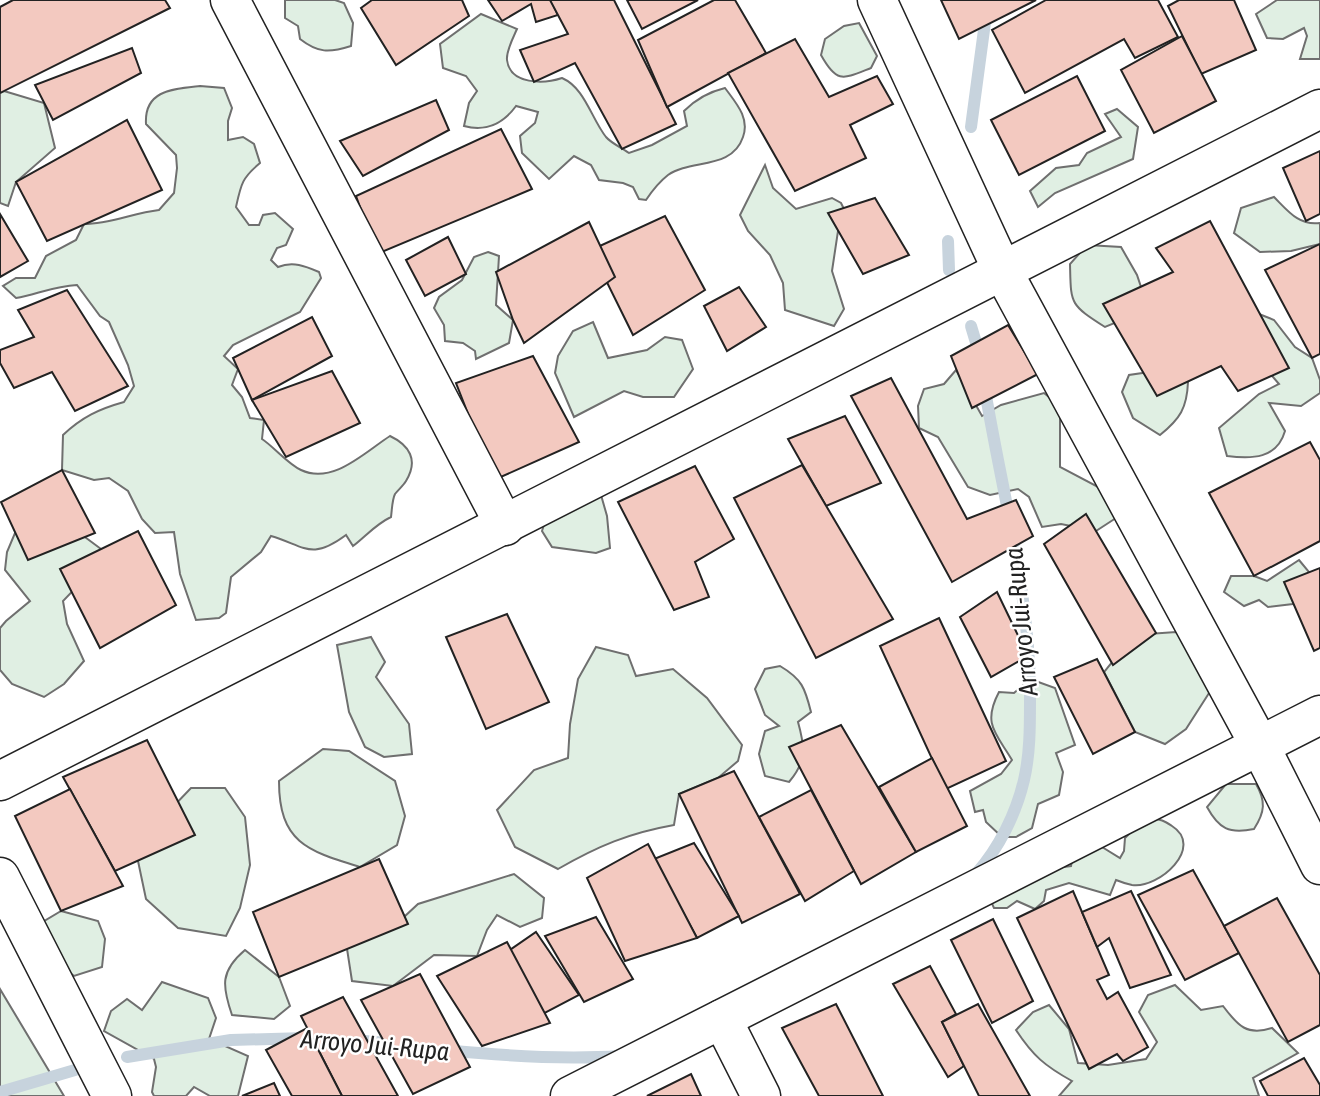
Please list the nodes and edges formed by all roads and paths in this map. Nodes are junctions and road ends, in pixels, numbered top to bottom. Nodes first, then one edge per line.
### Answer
1 (230, 0) edge
2 (877, 0) edge
3 (1320, 109) edge
4 (1002, 270) junction
5 (505, 526) junction
6 (1320, 715) edge
7 (1260, 746) junction
8 (0, 781) edge
9 (1320, 865) edge
10 (0, 877) edge
11 (722, 1019) junction
12 (112, 1096) edge
13 (570, 1096) edge
14 (761, 1096) edge

1 - 5 street
2 - 4 street
3 - 4 street
4 - 5 street
4 - 7 street
5 - 8 street
6 - 7 street
7 - 9 street
7 - 11 street
10 - 12 street
11 - 13 street
11 - 14 street

